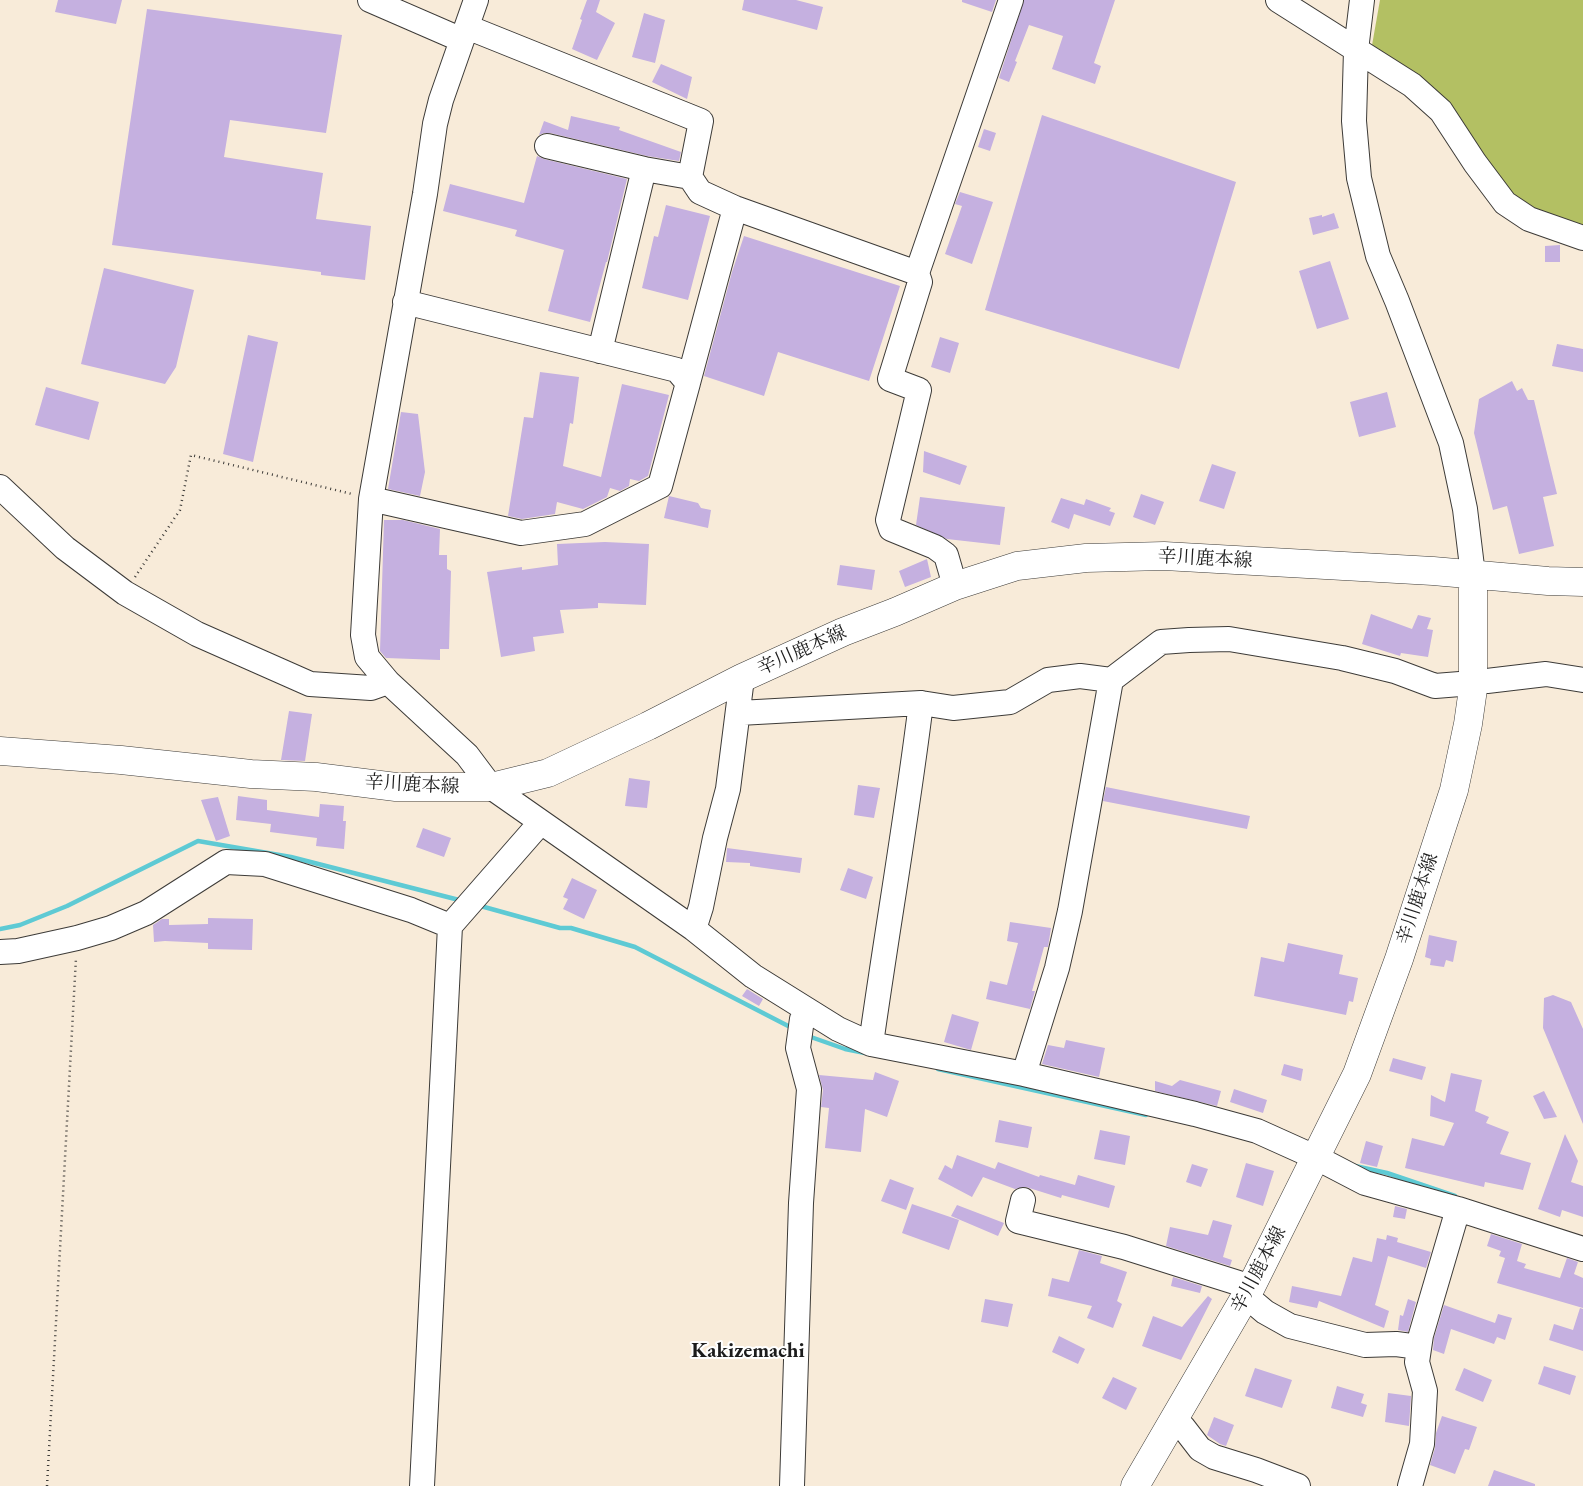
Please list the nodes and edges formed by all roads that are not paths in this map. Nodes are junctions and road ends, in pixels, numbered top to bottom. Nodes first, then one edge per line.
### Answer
1 (370, 0) edge
2 (476, 0) edge
3 (1011, 0) edge
4 (1278, 0) edge
5 (1362, 0) edge
6 (464, 33) junction
7 (1356, 50) junction
8 (547, 146) dead end
9 (644, 169) junction
10 (690, 177) junction
11 (735, 208) junction
12 (1583, 238) edge
13 (917, 273) junction
14 (406, 302) junction
15 (600, 351) junction
16 (688, 382) junction
17 (0, 487) edge
18 (371, 498) junction
19 (1473, 575) junction
20 (1583, 582) edge
21 (956, 586) junction
22 (742, 678) junction
23 (1110, 680) junction
24 (1488, 680) dead end
25 (1583, 680) edge
26 (388, 682) junction
27 (1460, 684) dead end
28 (922, 703) junction
29 (739, 713) junction
30 (0, 751) edge
31 (491, 787) junction
32 (541, 822) junction
33 (450, 926) junction
34 (694, 929) junction
35 (0, 952) edge
36 (807, 1010) junction
37 (871, 1044) junction
38 (1024, 1074) junction
39 (1316, 1158) junction
40 (1023, 1200) dead end
41 (1458, 1209) junction
42 (1583, 1249) edge
43 (1249, 1292) junction
44 (1419, 1347) junction
45 (1170, 1425) junction
46 (1287, 1484) edge
47 (422, 1486) edge
48 (792, 1486) edge
49 (1135, 1486) edge
50 (1410, 1486) edge

1 - 6 street
2 - 6 street
3 - 13 street
4 - 7 street
5 - 7 street
6 - 10 street
6 - 14 street
7 - 12 street
7 - 19 street
8 - 9 street
9 - 10 street
9 - 15 street
10 - 11 street
11 - 13 street
11 - 16 street
13 - 21 street
14 - 15 street
14 - 18 street
15 - 16 street
16 - 18 street
17 - 26 street
18 - 26 street
19 - 20 main road
19 - 21 main road, 辛川鹿本線
19 - 39 main road, 辛川鹿本線
21 - 22 main road, 辛川鹿本線
22 - 29 street
22 - 31 main road, 辛川鹿本線
23 - 27 street
23 - 28 street
23 - 38 street
24 - 25 street
26 - 31 street
28 - 29 street
28 - 37 street
29 - 34 street
30 - 31 main road, 辛川鹿本線
31 - 32 street
32 - 33 street
32 - 34 street
33 - 35 street
33 - 47 street
34 - 36 street
36 - 37 street
36 - 48 street
37 - 38 street
38 - 39 street
39 - 41 street
39 - 43 main road, 辛川鹿本線
40 - 43 street
41 - 42 street
41 - 44 street
43 - 44 street
43 - 45 main road, 辛川鹿本線
44 - 50 street
45 - 46 street
45 - 49 main road, 辛川鹿本線

